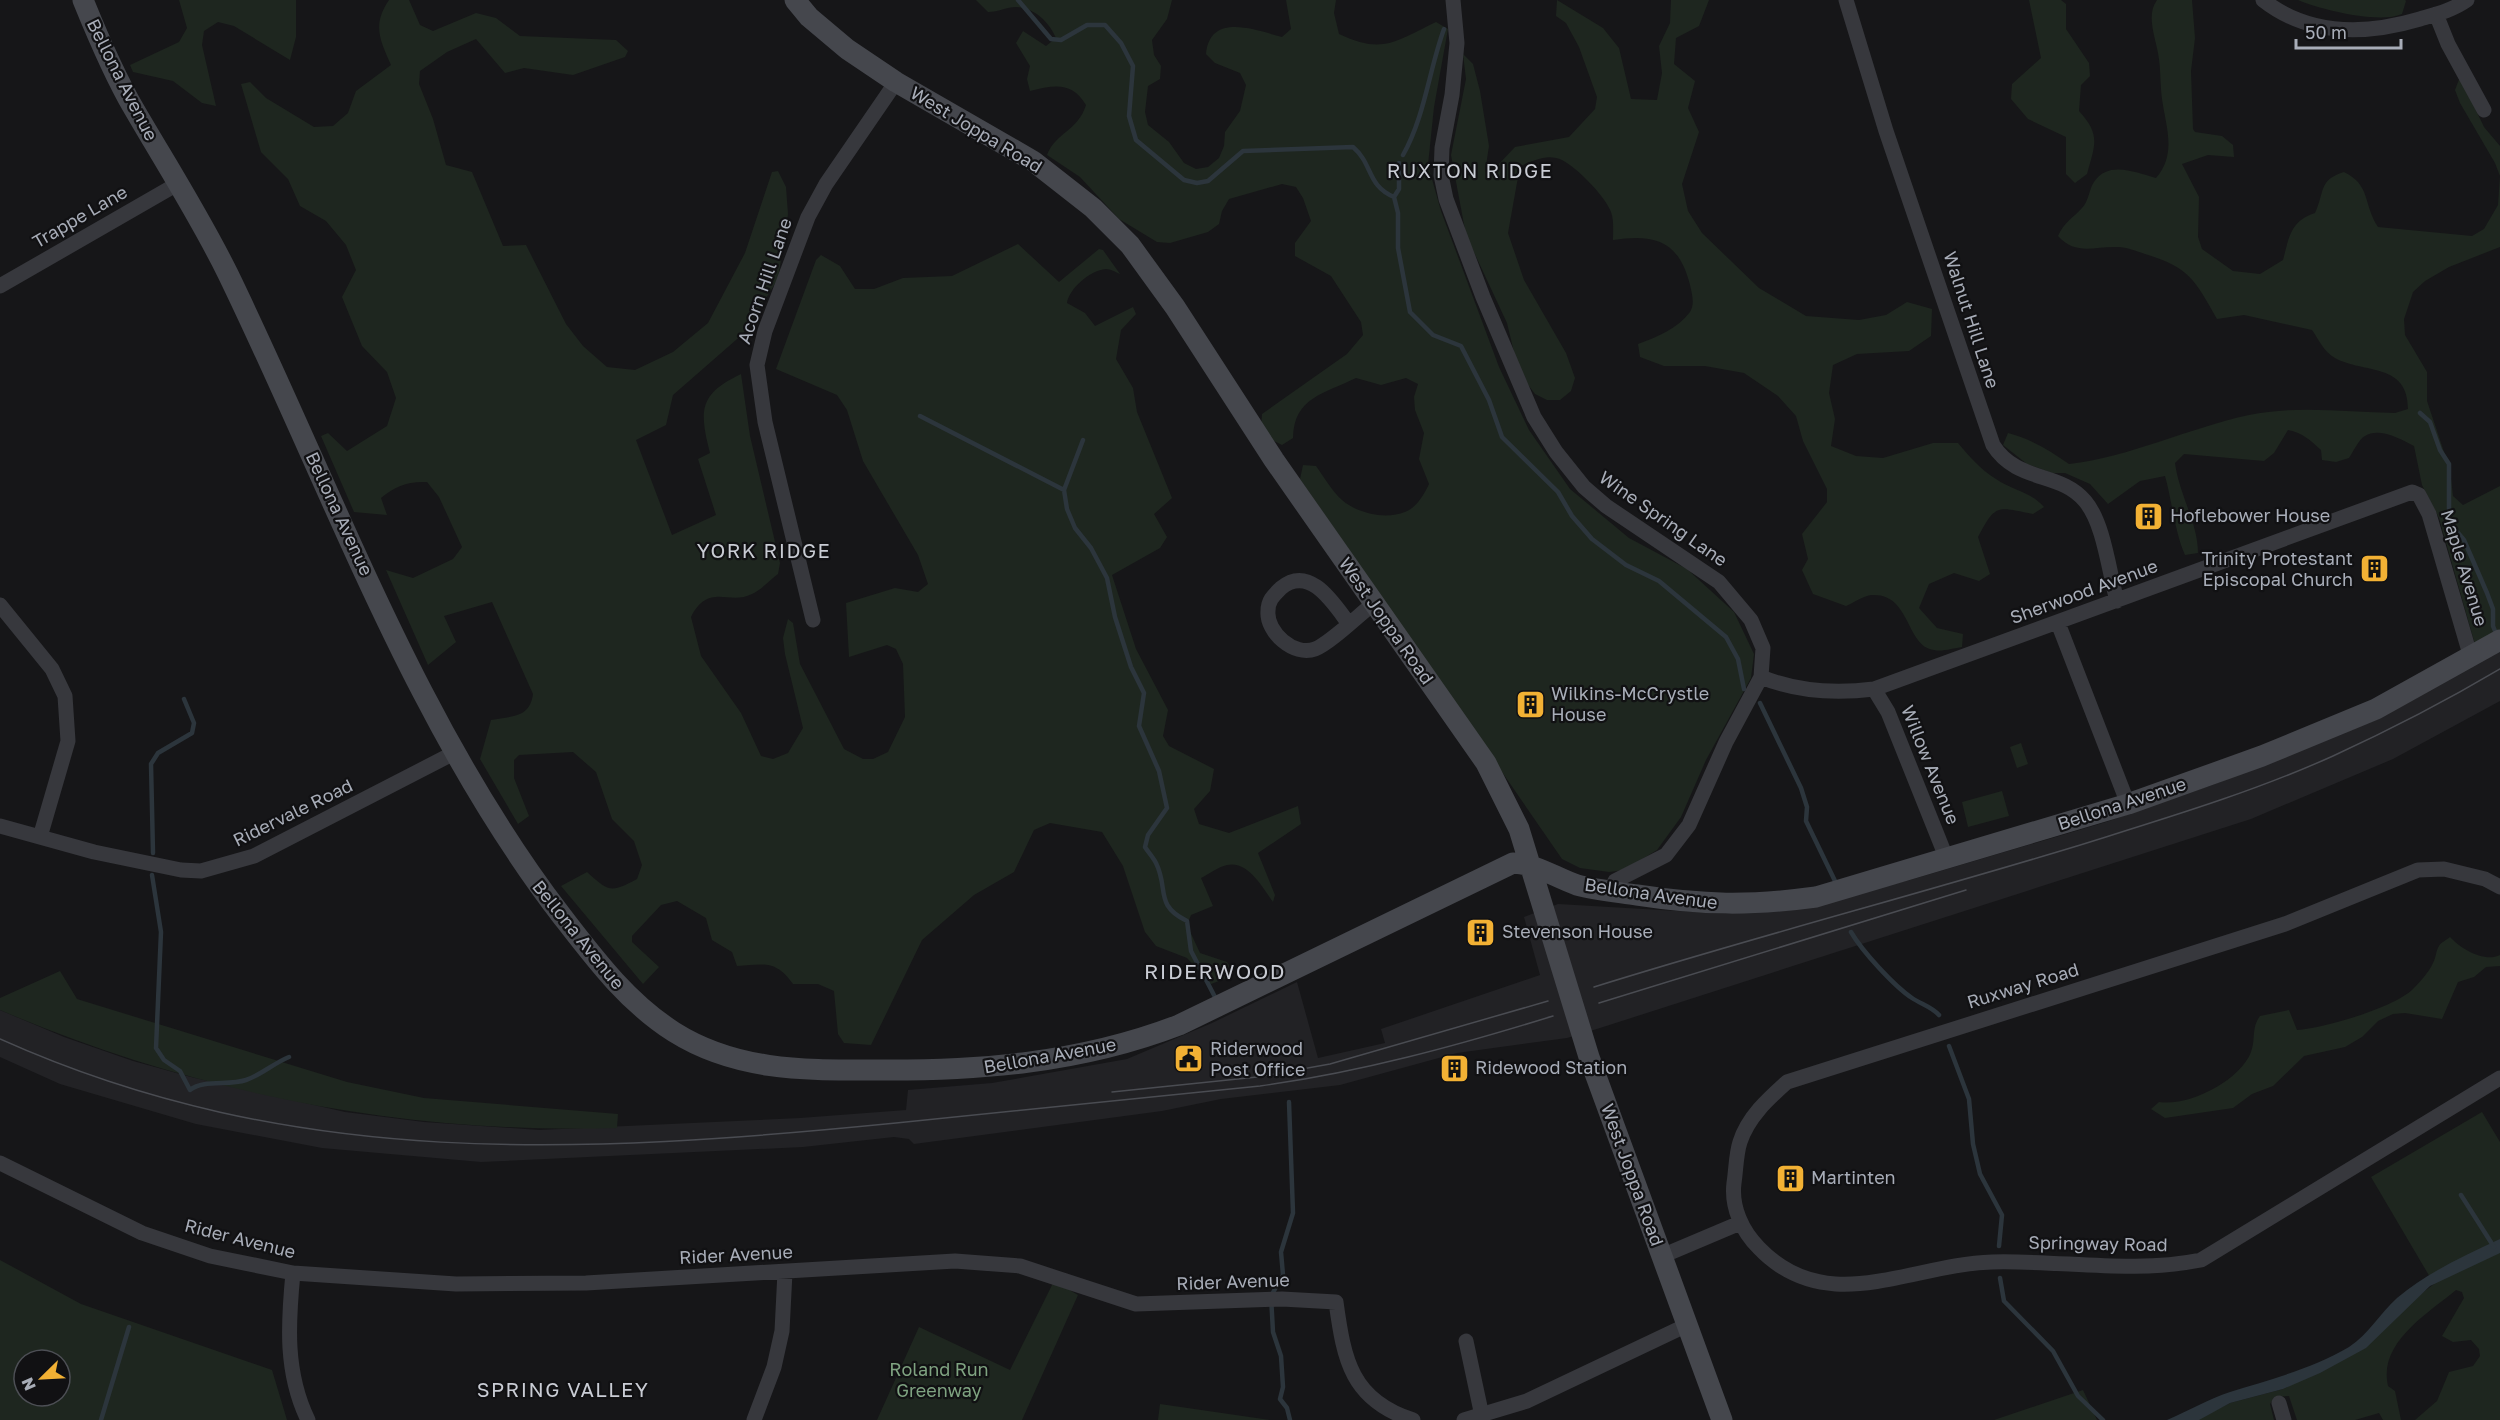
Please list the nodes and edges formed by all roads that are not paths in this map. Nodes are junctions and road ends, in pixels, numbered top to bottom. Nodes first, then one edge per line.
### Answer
1 (83, 0) edge
2 (795, 0) edge
3 (1453, 0) edge
4 (1846, 0) edge
5 (2263, 0) edge
6 (2467, 0) edge
7 (2436, 14) junction
8 (896, 82) junction
9 (2484, 110) dead end
10 (179, 183) junction
11 (0, 286) edge
12 (2415, 492) joint
13 (2117, 601) junction
14 (1373, 604) junction
15 (0, 605) edge
16 (813, 620) dead end
17 (2058, 623) junction
18 (1349, 624) junction
19 (2500, 640) edge
20 (2471, 658) junction
21 (1761, 676) junction
22 (1874, 689) junction
23 (454, 753) junction
24 (2128, 804) junction
25 (0, 826) edge
26 (40, 837) junction
27 (1946, 857) junction
28 (1530, 863) junction
29 (2500, 887) edge
30 (1611, 891) junction
31 (2500, 1078) edge
32 (0, 1163) edge
33 (1740, 1223) junction
34 (1662, 1256) junction
35 (785, 1272) junction
36 (293, 1273) junction
37 (1687, 1325) junction
38 (1466, 1341) dead end
39 (2279, 1403) dead end
40 (1482, 1416) junction
41 (308, 1420) edge
42 (753, 1420) edge
43 (1413, 1420) edge
44 (1464, 1420) edge
45 (1722, 1420) edge
46 (2284, 1420) edge

1 - 10 street, Bellona Avenue
2 - 8 street, West Joppa Road
3 - 21 street, Wine Spring Lane
4 - 13 street, Walnut Hill Lane
5 - 7 street
6 - 7 street
7 - 9 street
8 - 14 street, West Joppa Road
8 - 16 street, Acorn Hill Lane
10 - 11 street, Trappe Lane
10 - 23 street, Bellona Avenue
12 - 13 street, Sherwood Avenue
12 - 20 street, Maple Avenue
13 - 17 street, Sherwood Avenue
14 - 18 street
14 - 28 street, West Joppa Road
15 - 26 street
17 - 22 street, Sherwood Avenue
17 - 24 street
18 - 18 street
19 - 20 street, Bellona Avenue
20 - 24 street, Bellona Avenue
21 - 22 street, Sherwood Avenue
21 - 30 street, Wine Spring Lane
22 - 27 street, Willow Avenue
23 - 26 street, Ridervale Road
23 - 28 street, Bellona Avenue
24 - 27 street, Bellona Avenue
25 - 26 street, Ridervale Road
27 - 30 street, Bellona Avenue
28 - 30 street, Bellona Avenue
28 - 34 street, West Joppa Road
29 - 33 street, Ruxway Road
31 - 33 street, Springway Road
32 - 36 street, Rider Avenue
33 - 34 street
34 - 37 street, West Joppa Road
35 - 36 street, Rider Avenue
35 - 42 street
35 - 43 street, Rider Avenue
36 - 41 street
37 - 40 street
37 - 45 street, West Joppa Road
38 - 40 street
39 - 46 street
40 - 44 street

